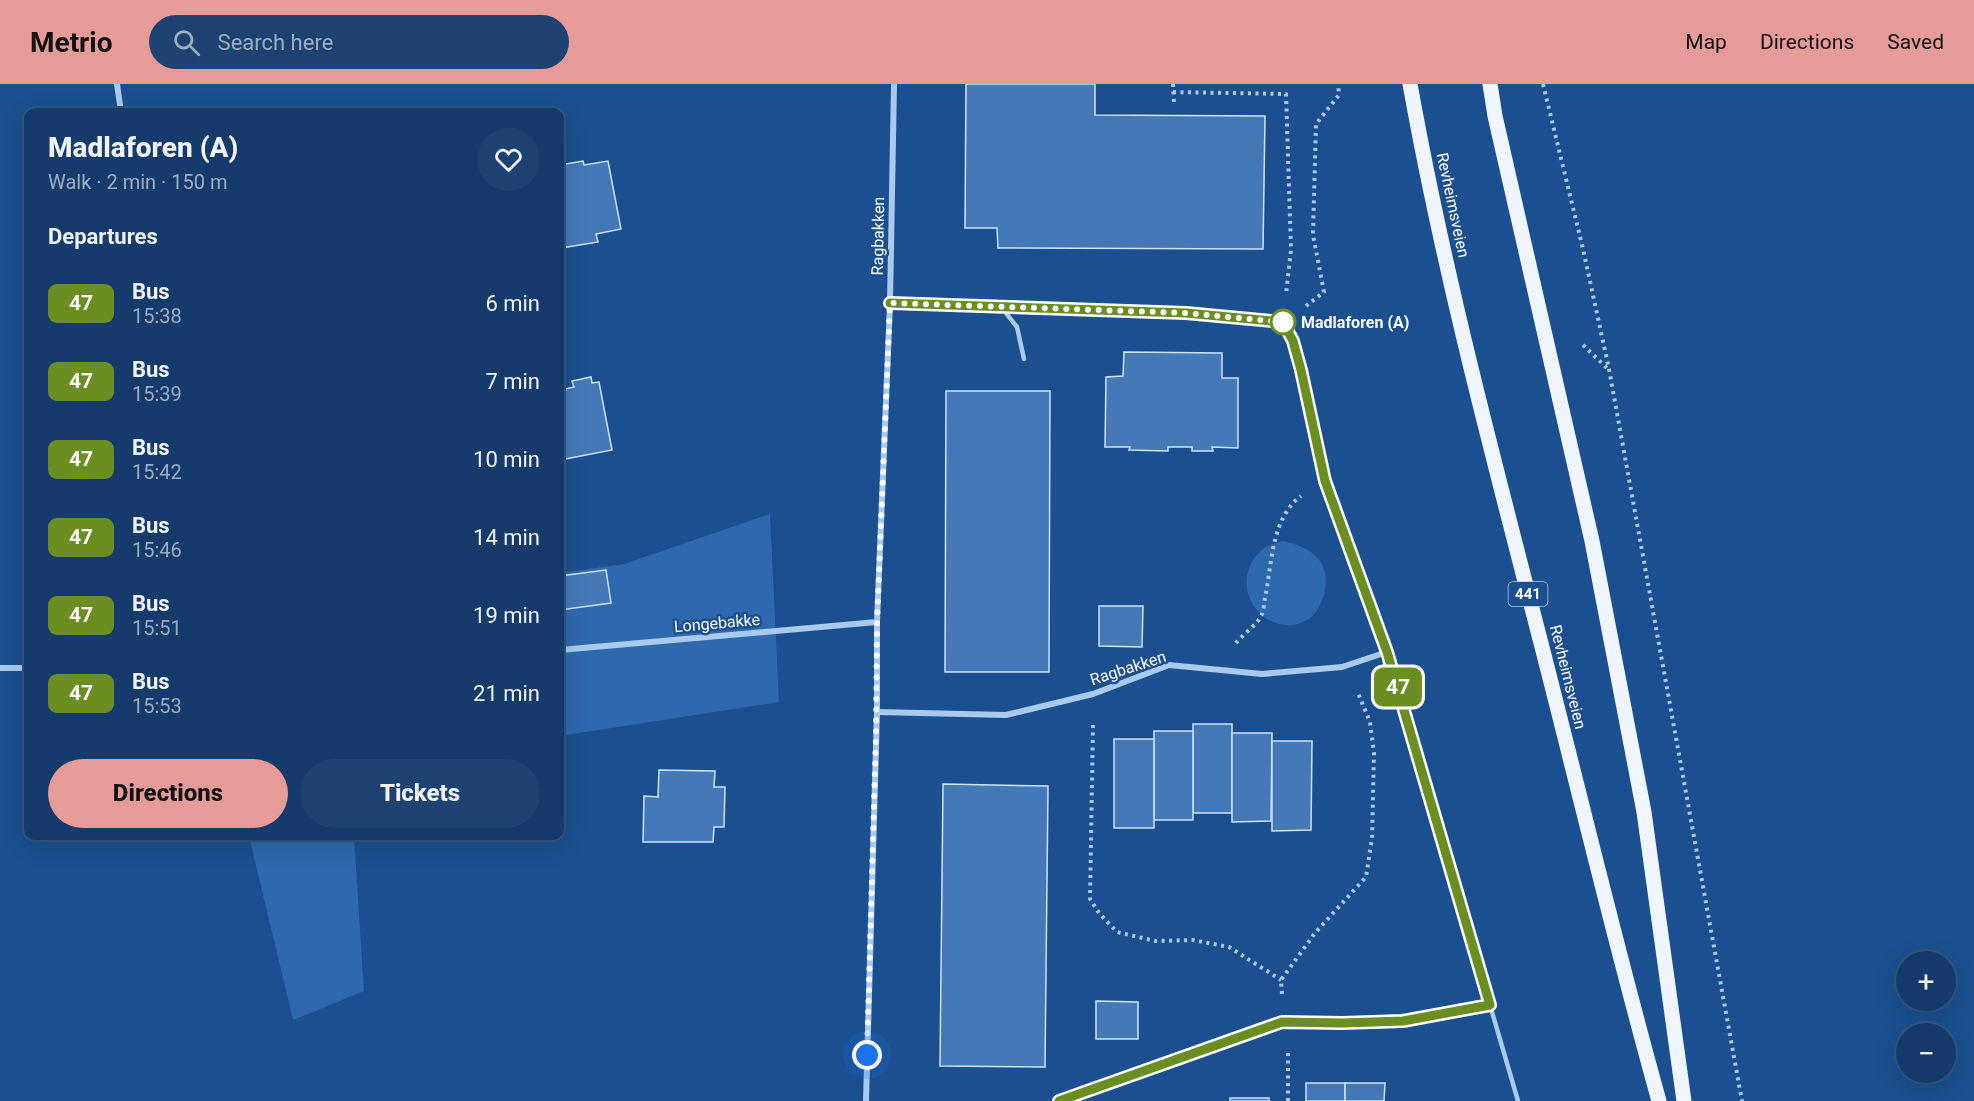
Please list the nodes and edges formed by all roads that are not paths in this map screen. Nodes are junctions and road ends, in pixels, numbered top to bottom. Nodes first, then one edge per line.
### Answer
1 (117, 84) edge
2 (894, 84) edge
3 (1410, 84) edge
4 (1490, 84) edge
5 (120, 108) edge
6 (890, 303) junction
7 (1002, 308) junction
8 (1024, 359) dead end
9 (877, 622) junction
10 (564, 651) edge
11 (1387, 652) junction
12 (0, 668) edge
13 (24, 668) edge
14 (877, 712) junction
15 (1490, 1005) junction
16 (866, 1101) edge
17 (1059, 1101) edge
18 (1518, 1101) edge
19 (1659, 1101) edge
20 (1684, 1101) edge

1 - 5 street
2 - 6 street, Ragbakken
3 - 19 main road, Revheimsveien / 441
4 - 20 main road
6 - 7 lane
6 - 9 street, Ragbakken
7 - 8 lane
7 - 11 lane
9 - 10 street, Longebakke
9 - 14 street, Ragbakken
11 - 14 street, Ragbakken
11 - 15 lane
12 - 13 street
14 - 16 street, Ragbakken
15 - 17 lane
15 - 18 lane

